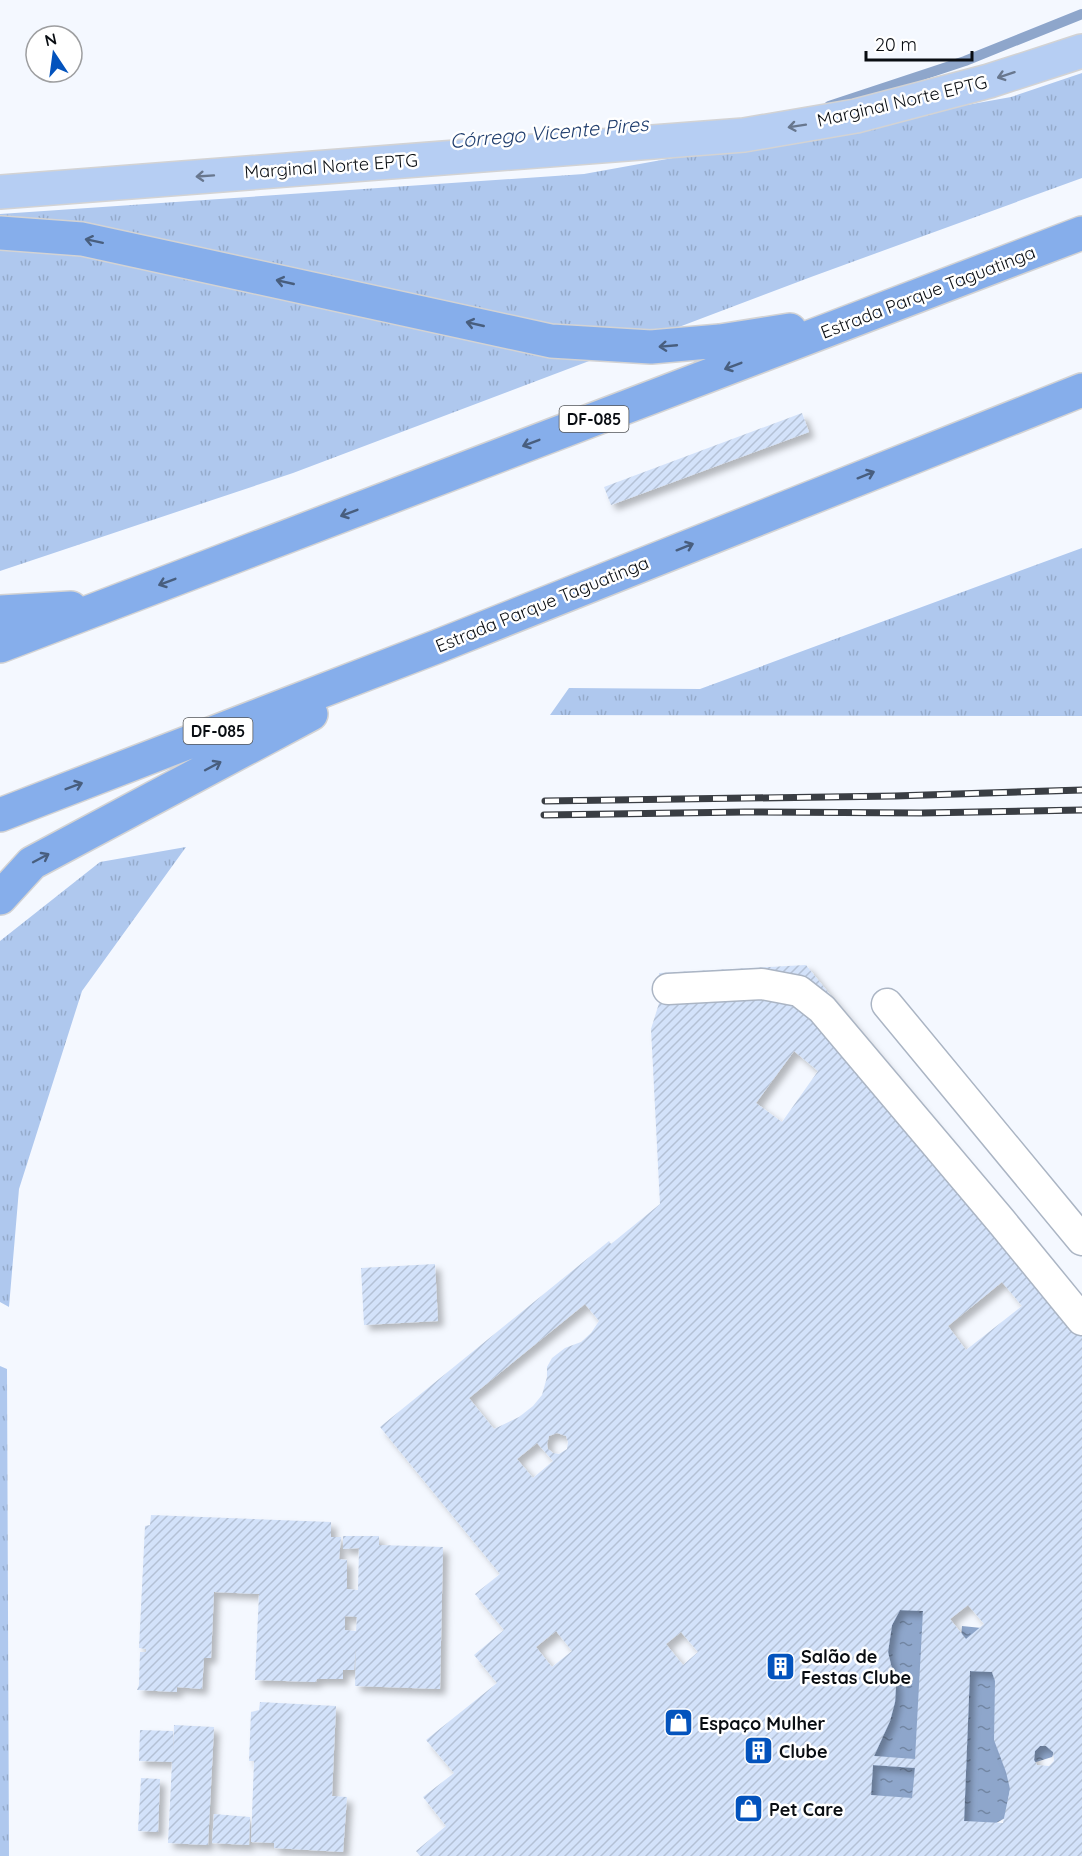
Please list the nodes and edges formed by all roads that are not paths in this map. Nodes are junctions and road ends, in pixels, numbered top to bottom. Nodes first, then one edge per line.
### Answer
1 (1082, 51) edge
2 (0, 192) edge
3 (0, 233) edge
4 (1082, 233) edge
5 (851, 321) junction
6 (1077, 393) edge
7 (106, 605) junction
8 (0, 612) edge
9 (0, 646) edge
10 (436, 647) junction
11 (0, 815) edge
12 (0, 898) edge
13 (668, 989) dead end
14 (887, 1004) dead end
15 (1082, 1240) edge
16 (1082, 1320) edge

1 -> 2 main road, Marginal Norte EPTG
5 -> 3 highway
4 - 5 highway, Estrada Parque Taguatinga / DF-085
5 -> 7 highway, Estrada Parque Taguatinga / DF-085
10 -> 6 highway, Estrada Parque Taguatinga / DF-085
7 - 8 highway
7 - 9 highway, Estrada Parque Taguatinga / DF-085
11 -> 10 highway, Estrada Parque Taguatinga / DF-085
12 -> 10 highway
13 - 16 street
14 - 15 street

